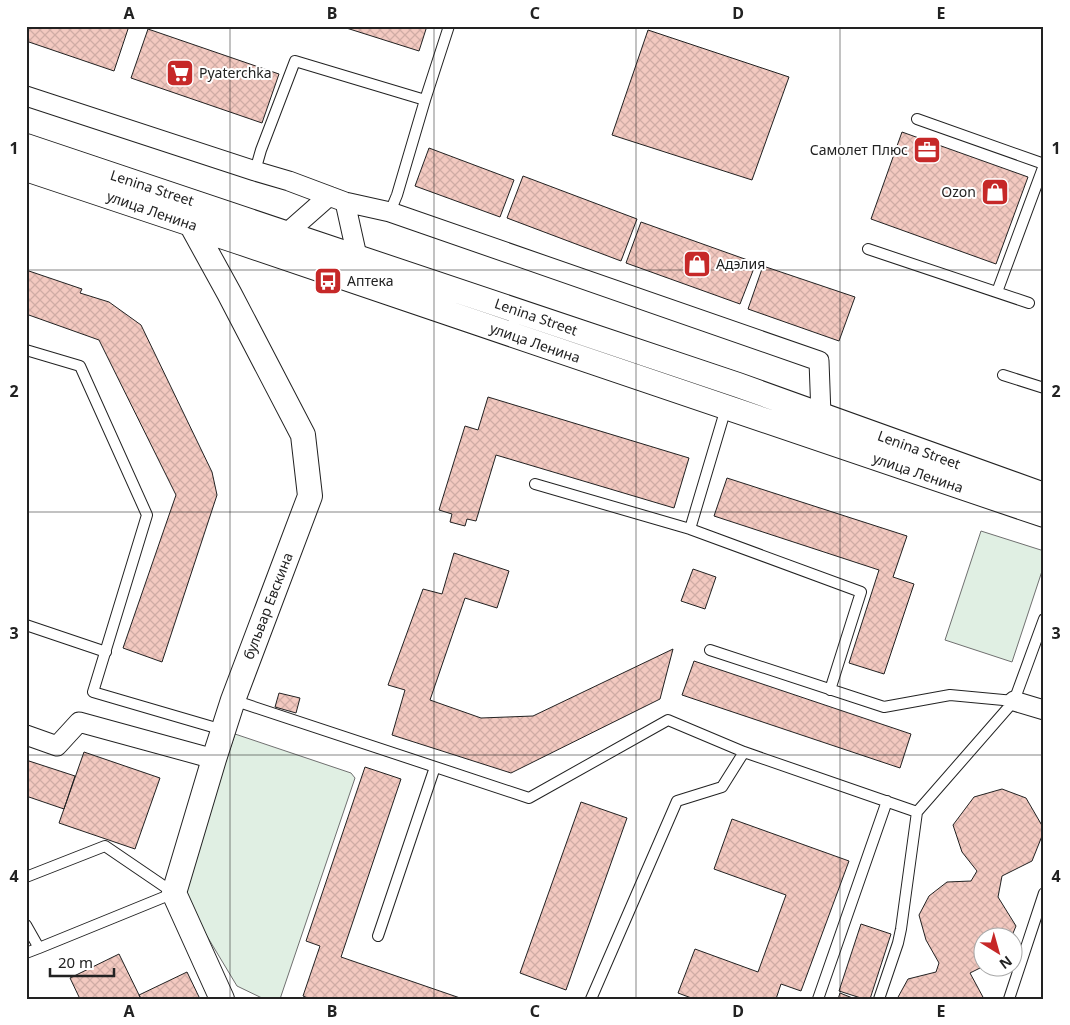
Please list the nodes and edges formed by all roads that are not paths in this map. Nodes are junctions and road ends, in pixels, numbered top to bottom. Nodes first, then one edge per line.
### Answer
1 (449, 26) edge
2 (26, 96) edge
3 (425, 100) junction
4 (917, 119) dead end
5 (26, 146) edge
6 (1044, 164) edge
7 (26, 169) edge
8 (254, 171) junction
9 (337, 199) junction
10 (390, 212) junction
11 (191, 224) junction
12 (287, 233) junction
13 (868, 249) dead end
14 (357, 256) junction
15 (997, 292) junction
16 (1029, 303) dead end
17 (26, 350) edge
18 (1003, 375) dead end
19 (1044, 388) edge
20 (726, 408) junction
21 (821, 415) junction
22 (535, 484) dead end
23 (1044, 495) edge
24 (1044, 515) edge
25 (690, 529) junction
26 (1044, 619) edge
27 (26, 625) edge
28 (710, 650) dead end
29 (106, 652) junction
30 (830, 690) junction
31 (232, 700) junction
32 (1014, 701) junction
33 (1044, 710) edge
34 (223, 730) junction
35 (26, 735) edge
36 (744, 752) junction
37 (214, 759) junction
38 (435, 766) junction
39 (887, 801) junction
40 (917, 812) junction
41 (26, 877) edge
42 (174, 893) junction
43 (1044, 893) edge
44 (26, 925) edge
45 (378, 936) dead end
46 (39, 948) junction
47 (26, 954) edge
48 (222, 999) edge
49 (591, 999) edge
50 (818, 999) edge
51 (879, 999) edge
52 (1009, 999) edge

1 - 3 lane
2 - 8 street
3 - 8 lane
3 - 10 lane
4 - 6 lane
5 - 12 street, Lenina Street
6 - 15 lane
7 - 11 street, улица Ленина
8 - 9 street
9 - 10 street
9 - 12 street
9 - 14 street
10 - 21 street
11 - 20 street, улица Ленина
11 - 31 street, бульвар Евскина
12 - 14 street, Lenina Street
13 - 15 lane
14 - 21 street, Lenina Street
15 - 16 lane
17 - 29 lane
18 - 19 lane
20 - 24 street, улица Ленина
20 - 25 lane
21 - 23 street, Lenina Street
22 - 25 lane
25 - 30 lane
26 - 32 lane
27 - 29 lane
28 - 30 lane
29 - 34 lane
30 - 32 lane
31 - 34 street, бульвар Евскина
31 - 38 lane
32 - 33 street
32 - 40 lane
34 - 37 street, бульвар Евскина
35 - 37 street
36 - 38 lane
36 - 39 lane
36 - 49 lane
37 - 42 street, бульвар Евскина
38 - 45 lane
39 - 40 lane
39 - 50 lane
40 - 51 lane
41 - 42 lane
42 - 46 lane
42 - 48 street
43 - 52 lane
44 - 46 lane
46 - 47 lane

